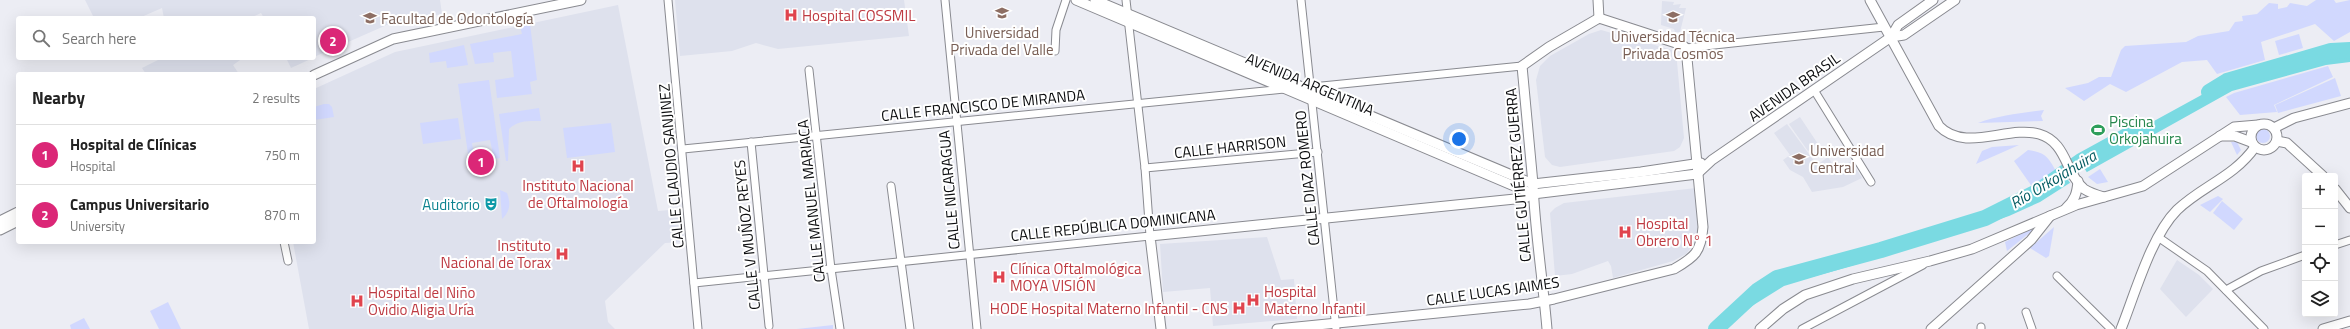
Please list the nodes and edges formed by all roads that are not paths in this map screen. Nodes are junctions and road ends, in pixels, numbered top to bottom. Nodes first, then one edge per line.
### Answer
1 (581, 0) edge
2 (668, 0) edge
3 (945, 0) edge
4 (1066, 0) edge
5 (1076, 0) edge
6 (1096, 0) edge
7 (1126, 0) edge
8 (1301, 0) edge
9 (1598, 0) edge
10 (1870, 0) edge
11 (1933, 0) edge
12 (1955, 0) edge
13 (1922, 8) junction
14 (1128, 18) junction
15 (1599, 18) junction
16 (1928, 18) junction
17 (1884, 27) junction
18 (1891, 37) junction
19 (1686, 48) junction
20 (1055, 51) dead end
21 (1522, 66) junction
22 (810, 70) dead end
23 (316, 73) edge
24 (1286, 85) junction
25 (1814, 90) junction
26 (1311, 91) junction
27 (1312, 101) junction
28 (2350, 103) edge
29 (1136, 104) junction
30 (1372, 121) junction
31 (957, 122) junction
32 (2258, 125) junction
33 (2274, 128) junction
34 (817, 135) junction
35 (2220, 136) junction
36 (2277, 141) junction
37 (751, 142) junction
38 (2257, 147) junction
39 (683, 149) junction
40 (1318, 152) junction
41 (1461, 159) junction
42 (1712, 160) junction
43 (1696, 164) junction
44 (1145, 168) junction
45 (2320, 173) edge
46 (1697, 174) junction
47 (1642, 177) junction
48 (1569, 180) junction
49 (2078, 180) junction
50 (1871, 182) dead end
51 (1533, 184) junction
52 (891, 186) dead end
53 (1570, 191) junction
54 (2338, 193) edge
55 (1533, 194) junction
56 (2105, 197) junction
57 (2350, 208) edge
58 (2064, 209) junction
59 (16, 213) edge
60 (2051, 215) junction
61 (1323, 218) junction
62 (0, 221) edge
63 (16, 222) edge
64 (0, 230) edge
65 (1150, 236) junction
66 (2158, 237) junction
67 (2350, 240) edge
68 (284, 244) edge
69 (2338, 244) edge
70 (968, 254) junction
71 (2302, 256) edge
72 (900, 260) junction
73 (288, 261) dead end
74 (1930, 261) junction
75 (830, 269) junction
76 (764, 275) junction
77 (2057, 276) dead end
78 (694, 283) junction
79 (2226, 290) junction
80 (1544, 301) junction
81 (2026, 312) dead end
82 (2350, 321) edge
83 (769, 326) dead end
84 (1336, 327) edge
85 (698, 329) edge
86 (840, 329) edge
87 (910, 329) edge
88 (976, 329) edge
89 (1161, 329) edge
90 (1277, 329) edge
91 (1547, 329) edge
92 (1760, 329) edge
93 (1802, 329) edge
94 (1931, 329) edge
95 (2032, 329) edge
96 (2111, 329) edge
97 (2121, 329) edge
98 (2264, 329) edge
99 (2323, 329) edge

1 - 23 main road
2 - 39 street, CALLE CLAUDIO SANJINEZ
3 - 31 street, CALLE NICARAGUA
4 - 20 street
5 - 14 main road, AVENIDA ARGENTINA
6 - 14 main road, AVENIDA ARGENTINA
7 - 14 street
8 - 26 street, CALLE DIAZ ROMERO
9 - 15 main road
10 - 17 main road
11 - 13 main road, AVENIDA BRASIL
12 - 16 main road, AVENIDA BRASIL
13 - 16 main road
13 - 18 main road, AVENIDA BRASIL
14 - 24 main road, AVENIDA ARGENTINA
14 - 29 street
15 - 19 main road
15 - 21 main road
16 - 18 main road, AVENIDA BRASIL
17 - 18 main road
17 - 19 street
18 - 25 main road, AVENIDA BRASIL
18 - 49 main road
19 - 43 main road
21 - 26 street
21 - 51 main road, CALLE GUTIÉRREZ GUERRA
22 - 34 street, CALLE MANUEL MARIACA
24 - 26 main road, AVENIDA ARGENTINA
24 - 27 main road, AVENIDA ARGENTINA
24 - 29 street, CALLE FRANCISCO DE MIRANDA
25 - 42 main road, AVENIDA BRASIL
25 - 50 street
26 - 27 street, CALLE DIAZ ROMERO
26 - 30 main road, AVENIDA ARGENTINA
27 - 30 main road, AVENIDA ARGENTINA
27 - 40 street, CALLE DIAZ ROMERO
28 - 33 main road
29 - 31 street, CALLE FRANCISCO DE MIRANDA
29 - 44 street
30 - 41 main road, AVENIDA ARGENTINA
31 - 34 street, CALLE FRANCISCO DE MIRANDA
31 - 70 street, CALLE NICARAGUA
32 - 33 main road
32 - 35 main road
32 - 38 main road
33 - 36 main road
34 - 37 street, CALLE FRANCISCO DE MIRANDA
34 - 75 street, CALLE MANUEL MARIACA
35 - 38 main road
35 - 56 main road
36 - 38 main road
36 - 45 main road
37 - 39 street, CALLE FRANCISCO DE MIRANDA
37 - 76 street, CALLE V MUÑOZ REYES
38 - 66 main road
39 - 78 street, CALLE CLAUDIO SANJINEZ
40 - 44 street, CALLE HARRISON
40 - 61 street, CALLE DIAZ ROMERO
41 - 51 main road, AVENIDA ARGENTINA
41 - 55 main road, AVENIDA ARGENTINA
42 - 43 main road, AVENIDA BRASIL
42 - 46 main road, AVENIDA BRASIL
43 - 46 main road
43 - 47 main road, AVENIDA BRASIL
44 - 65 street
46 - 47 main road, AVENIDA BRASIL
46 - 80 main road, CALLE LUCAS JAIMES
47 - 48 main road, AVENIDA BRASIL
47 - 53 main road, AVENIDA BRASIL
48 - 51 main road, AVENIDA BRASIL
48 - 53 main road
49 - 56 main road
49 - 58 main road
51 - 55 main road, CALLE GUTIÉRREZ GUERRA
52 - 72 street
53 - 55 main road, AVENIDA BRASIL
54 - 57 main road
55 - 61 main road, CALLE REPÚBLICA DOMINICANA
55 - 80 main road, CALLE GUTIÉRREZ GUERRA
56 - 58 main road
58 - 60 main road
59 - 62 main road
60 - 74 main road
60 - 94 main road
61 - 65 main road, CALLE REPÚBLICA DOMINICANA
61 - 84 street, CALLE DIAZ ROMERO
63 - 64 main road
65 - 70 street, CALLE REPÚBLICA DOMINICANA
65 - 89 main road
66 - 79 street
66 - 97 main road
67 - 69 street
68 - 73 street
70 - 72 street, CALLE REPÚBLICA DOMINICANA
70 - 88 street, CALLE NICARAGUA
71 - 79 street
72 - 75 street, CALLE REPÚBLICA DOMINICANA
72 - 87 street
74 - 92 main road
74 - 93 street
75 - 76 street, CALLE REPÚBLICA DOMINICANA
75 - 86 street, CALLE MANUEL MARIACA
76 - 78 street, CALLE REPÚBLICA DOMINICANA
76 - 83 street, CALLE V MUÑOZ REYES
77 - 96 street
78 - 85 street, CALLE CLAUDIO SANJINEZ
79 - 98 street
80 - 84 main road, CALLE LUCAS JAIMES
80 - 91 main road, CALLE GUTIÉRREZ GUERRA
81 - 95 street
82 - 99 main road
84 - 90 main road, CALLE LUCAS JAIMES

